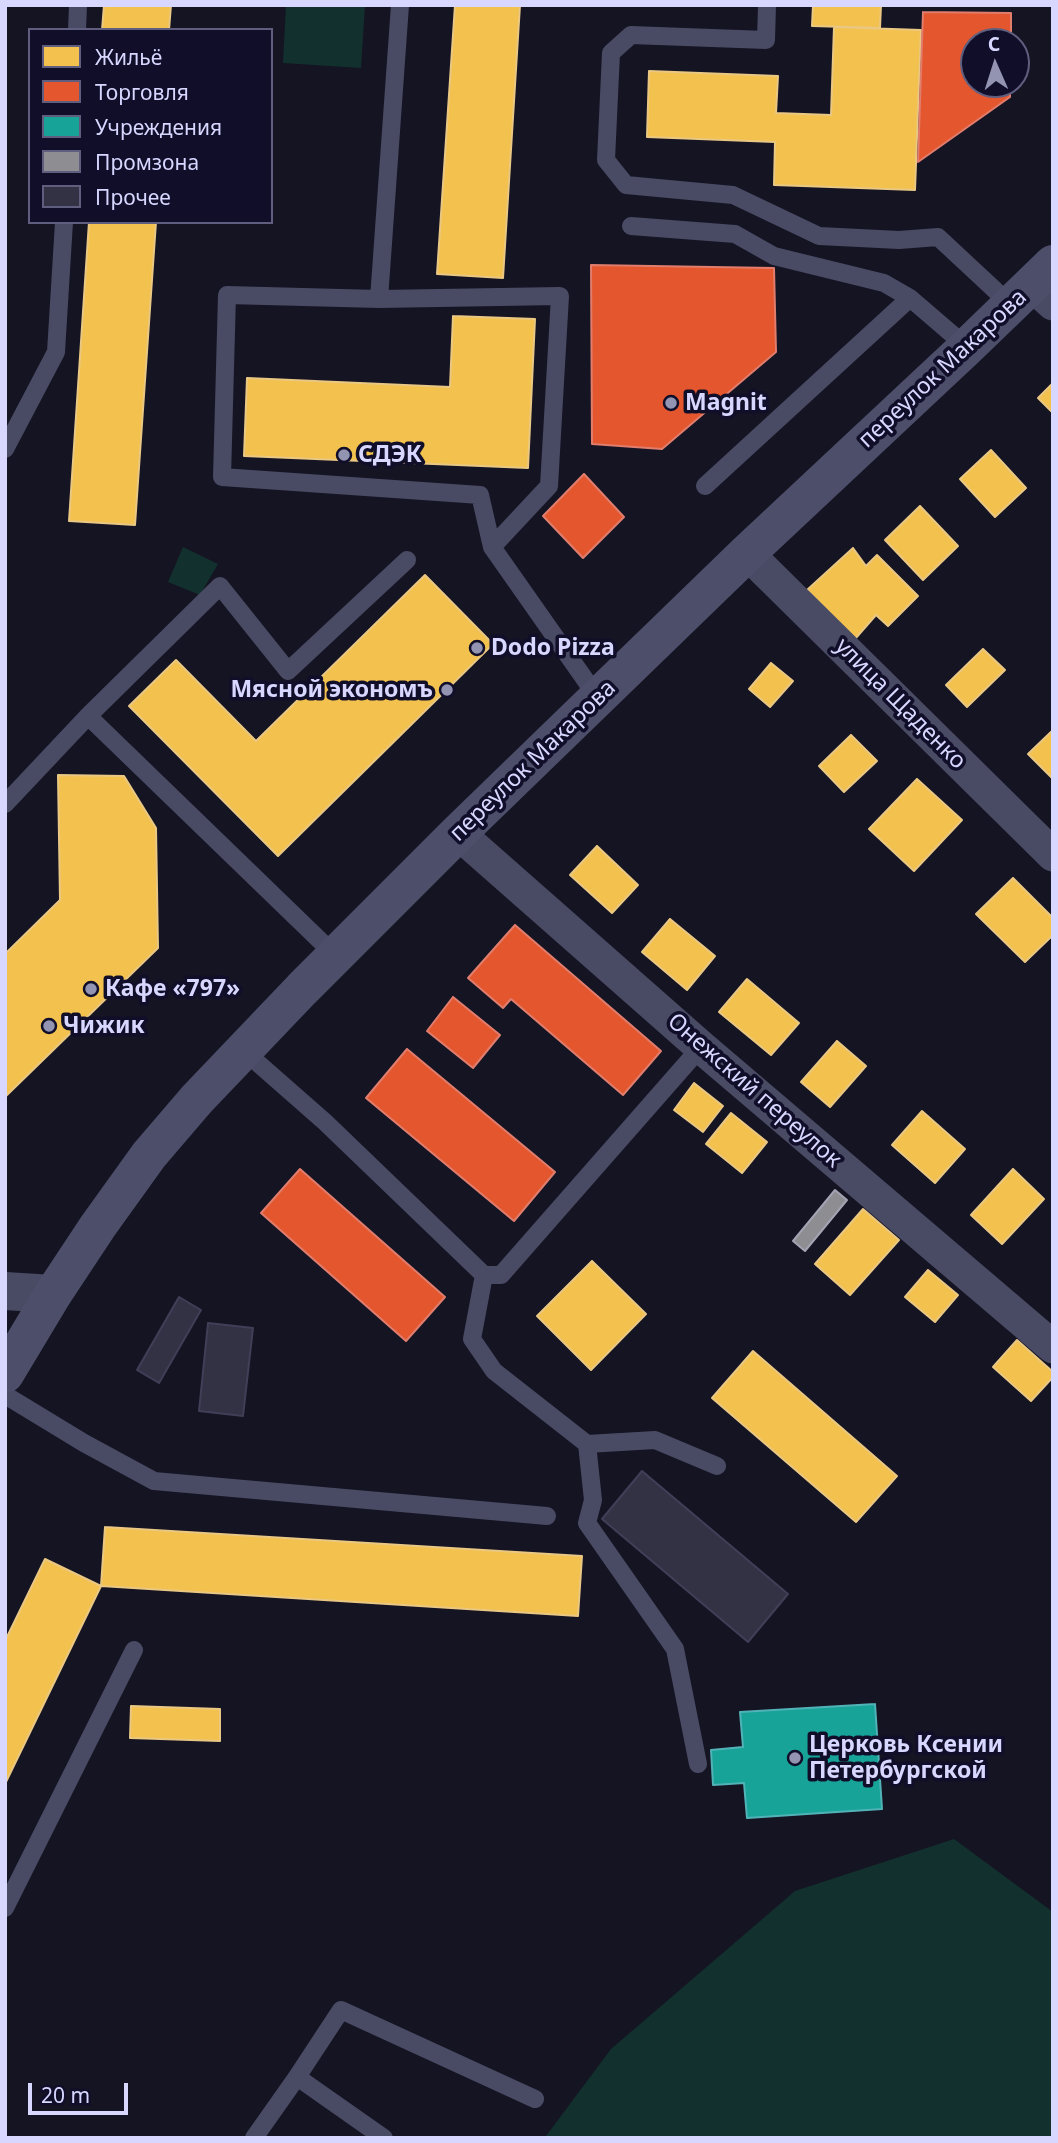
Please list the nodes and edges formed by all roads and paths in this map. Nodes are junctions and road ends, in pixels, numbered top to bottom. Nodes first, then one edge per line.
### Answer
1 (78, 5) edge
2 (400, 5) edge
3 (767, 5) edge
4 (77, 28) edge
5 (64, 224) edge
6 (631, 226) dead end
7 (1037, 290) edge
8 (909, 298) junction
9 (379, 299) junction
10 (967, 347) junction
11 (5, 449) edge
12 (705, 486) dead end
13 (492, 547) junction
14 (747, 553) junction
15 (407, 560) dead end
16 (598, 698) junction
17 (88, 716) junction
18 (5, 804) edge
19 (458, 833) junction
20 (1053, 855) edge
21 (336, 956) junction
22 (701, 1047) junction
23 (243, 1050) junction
24 (484, 1275) junction
25 (5, 1291) edge
26 (53, 1294) junction
27 (1053, 1347) edge
28 (5, 1374) edge
29 (5, 1395) edge
30 (587, 1444) junction
31 (717, 1466) dead end
32 (547, 1516) dead end
33 (134, 1650) dead end
34 (698, 1764) dead end
35 (5, 1908) edge
36 (296, 2077) junction
37 (535, 2099) dead end
38 (376, 2136) edge
39 (254, 2138) edge

1 - 4 lane
2 - 9 lane
3 - 7 lane
5 - 11 lane
6 - 8 lane
7 - 10 main road, переулок Макарова
8 - 10 lane
8 - 12 lane
9 - 13 lane
9 - 13 lane
10 - 14 main road, переулок Макарова
13 - 16 lane
14 - 16 main road, переулок Макарова
14 - 20 street, улица Щаденко
15 - 17 lane
16 - 19 main road, переулок Макарова
17 - 18 lane
17 - 21 lane
19 - 21 main road, переулок Макарова
19 - 22 street, Онежский переулок
21 - 23 main road, переулок Макарова
22 - 24 lane
22 - 27 street, Онежский переулок
23 - 24 lane
23 - 26 main road, переулок Макарова
24 - 30 lane
25 - 26 street
26 - 28 main road, переулок Макарова
29 - 32 lane
30 - 31 lane
30 - 34 lane
33 - 35 lane
36 - 37 lane
36 - 38 lane
36 - 39 lane

